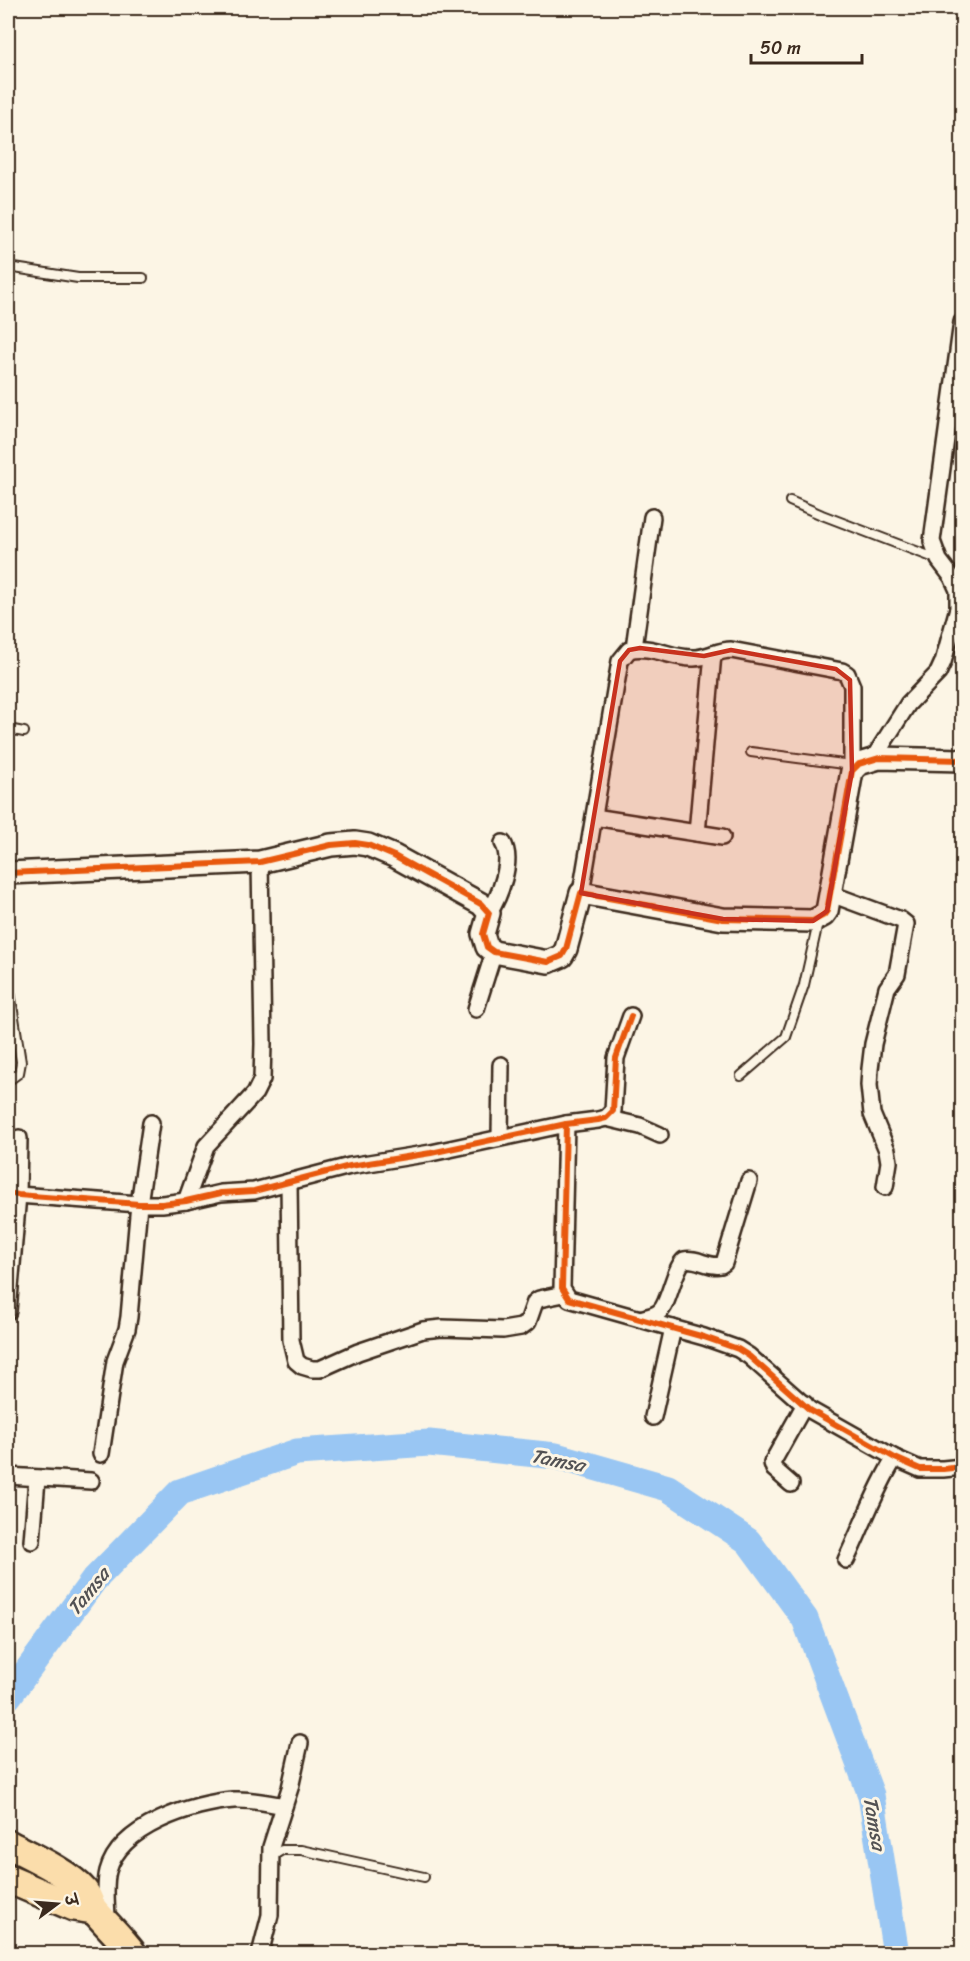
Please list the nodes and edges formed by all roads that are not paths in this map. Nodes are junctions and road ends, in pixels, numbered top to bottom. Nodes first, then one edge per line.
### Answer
1 (8, 267) edge
2 (143, 278) dead end
3 (963, 322) edge
4 (790, 501) dead end
5 (652, 517) dead end
6 (939, 560) junction
7 (634, 648) junction
8 (713, 654) junction
9 (8, 729) edge
10 (24, 732) dead end
11 (751, 752) dead end
12 (873, 759) junction
13 (963, 759) edge
14 (851, 768) junction
15 (594, 817) junction
16 (697, 832) junction
17 (722, 837) dead end
18 (503, 843) dead end
19 (260, 862) junction
20 (8, 873) edge
21 (581, 893) junction
22 (831, 894) junction
23 (489, 913) junction
24 (819, 918) junction
25 (494, 952) junction
26 (9, 986) edge
27 (476, 1009) dead end
28 (631, 1016) dead end
29 (501, 1065) dead end
30 (741, 1076) dead end
31 (8, 1081) edge
32 (606, 1118) junction
33 (151, 1124) dead end
34 (566, 1124) junction
35 (660, 1135) dead end
36 (500, 1137) junction
37 (19, 1138) dead end
38 (749, 1181) dead end
39 (289, 1182) junction
40 (885, 1187) dead end
41 (13, 1194) edge
42 (186, 1201) junction
43 (139, 1204) junction
44 (564, 1293) junction
45 (8, 1311) edge
46 (640, 1319) junction
47 (673, 1328) junction
48 (805, 1404) junction
49 (653, 1417) dead end
50 (100, 1454) dead end
51 (895, 1458) junction
52 (963, 1467) edge
53 (8, 1476) edge
54 (37, 1479) junction
55 (91, 1480) dead end
56 (791, 1484) dead end
57 (32, 1541) dead end
58 (846, 1560) dead end
59 (300, 1743) dead end
60 (284, 1806) junction
61 (8, 1844) edge
62 (270, 1857) junction
63 (424, 1877) dead end
64 (8, 1879) edge
65 (91, 1913) junction
66 (133, 1953) edge
67 (260, 1953) edge

1 - 2 lane
3 - 6 street
4 - 6 lane
5 - 7 street
6 - 12 street
7 - 8 street
7 - 15 street
8 - 14 street
8 - 16 street
9 - 10 lane
11 - 14 lane
12 - 13 street
12 - 14 street
14 - 22 street
15 - 16 street
15 - 21 street
16 - 17 street
18 - 23 street
19 - 20 street
19 - 23 street
19 - 42 street
21 - 24 street
21 - 25 street
22 - 24 street
22 - 40 street
23 - 25 street
24 - 30 lane
25 - 27 street
26 - 31 lane
28 - 32 street
29 - 36 street
32 - 34 street
32 - 35 street
33 - 43 street
34 - 36 street
34 - 44 street
36 - 39 street
37 - 41 street
38 - 46 street
39 - 42 street
39 - 44 street
41 - 43 street
41 - 45 street
42 - 43 street
43 - 50 street
44 - 46 street
46 - 47 street
47 - 48 street
47 - 49 street
48 - 51 street
48 - 56 street
51 - 52 street
51 - 58 street
53 - 54 street
54 - 55 street
54 - 57 street
59 - 60 street
60 - 62 street
60 - 65 street
61 - 65 highway
62 - 63 lane
62 - 67 street
64 - 65 highway
65 - 66 highway

